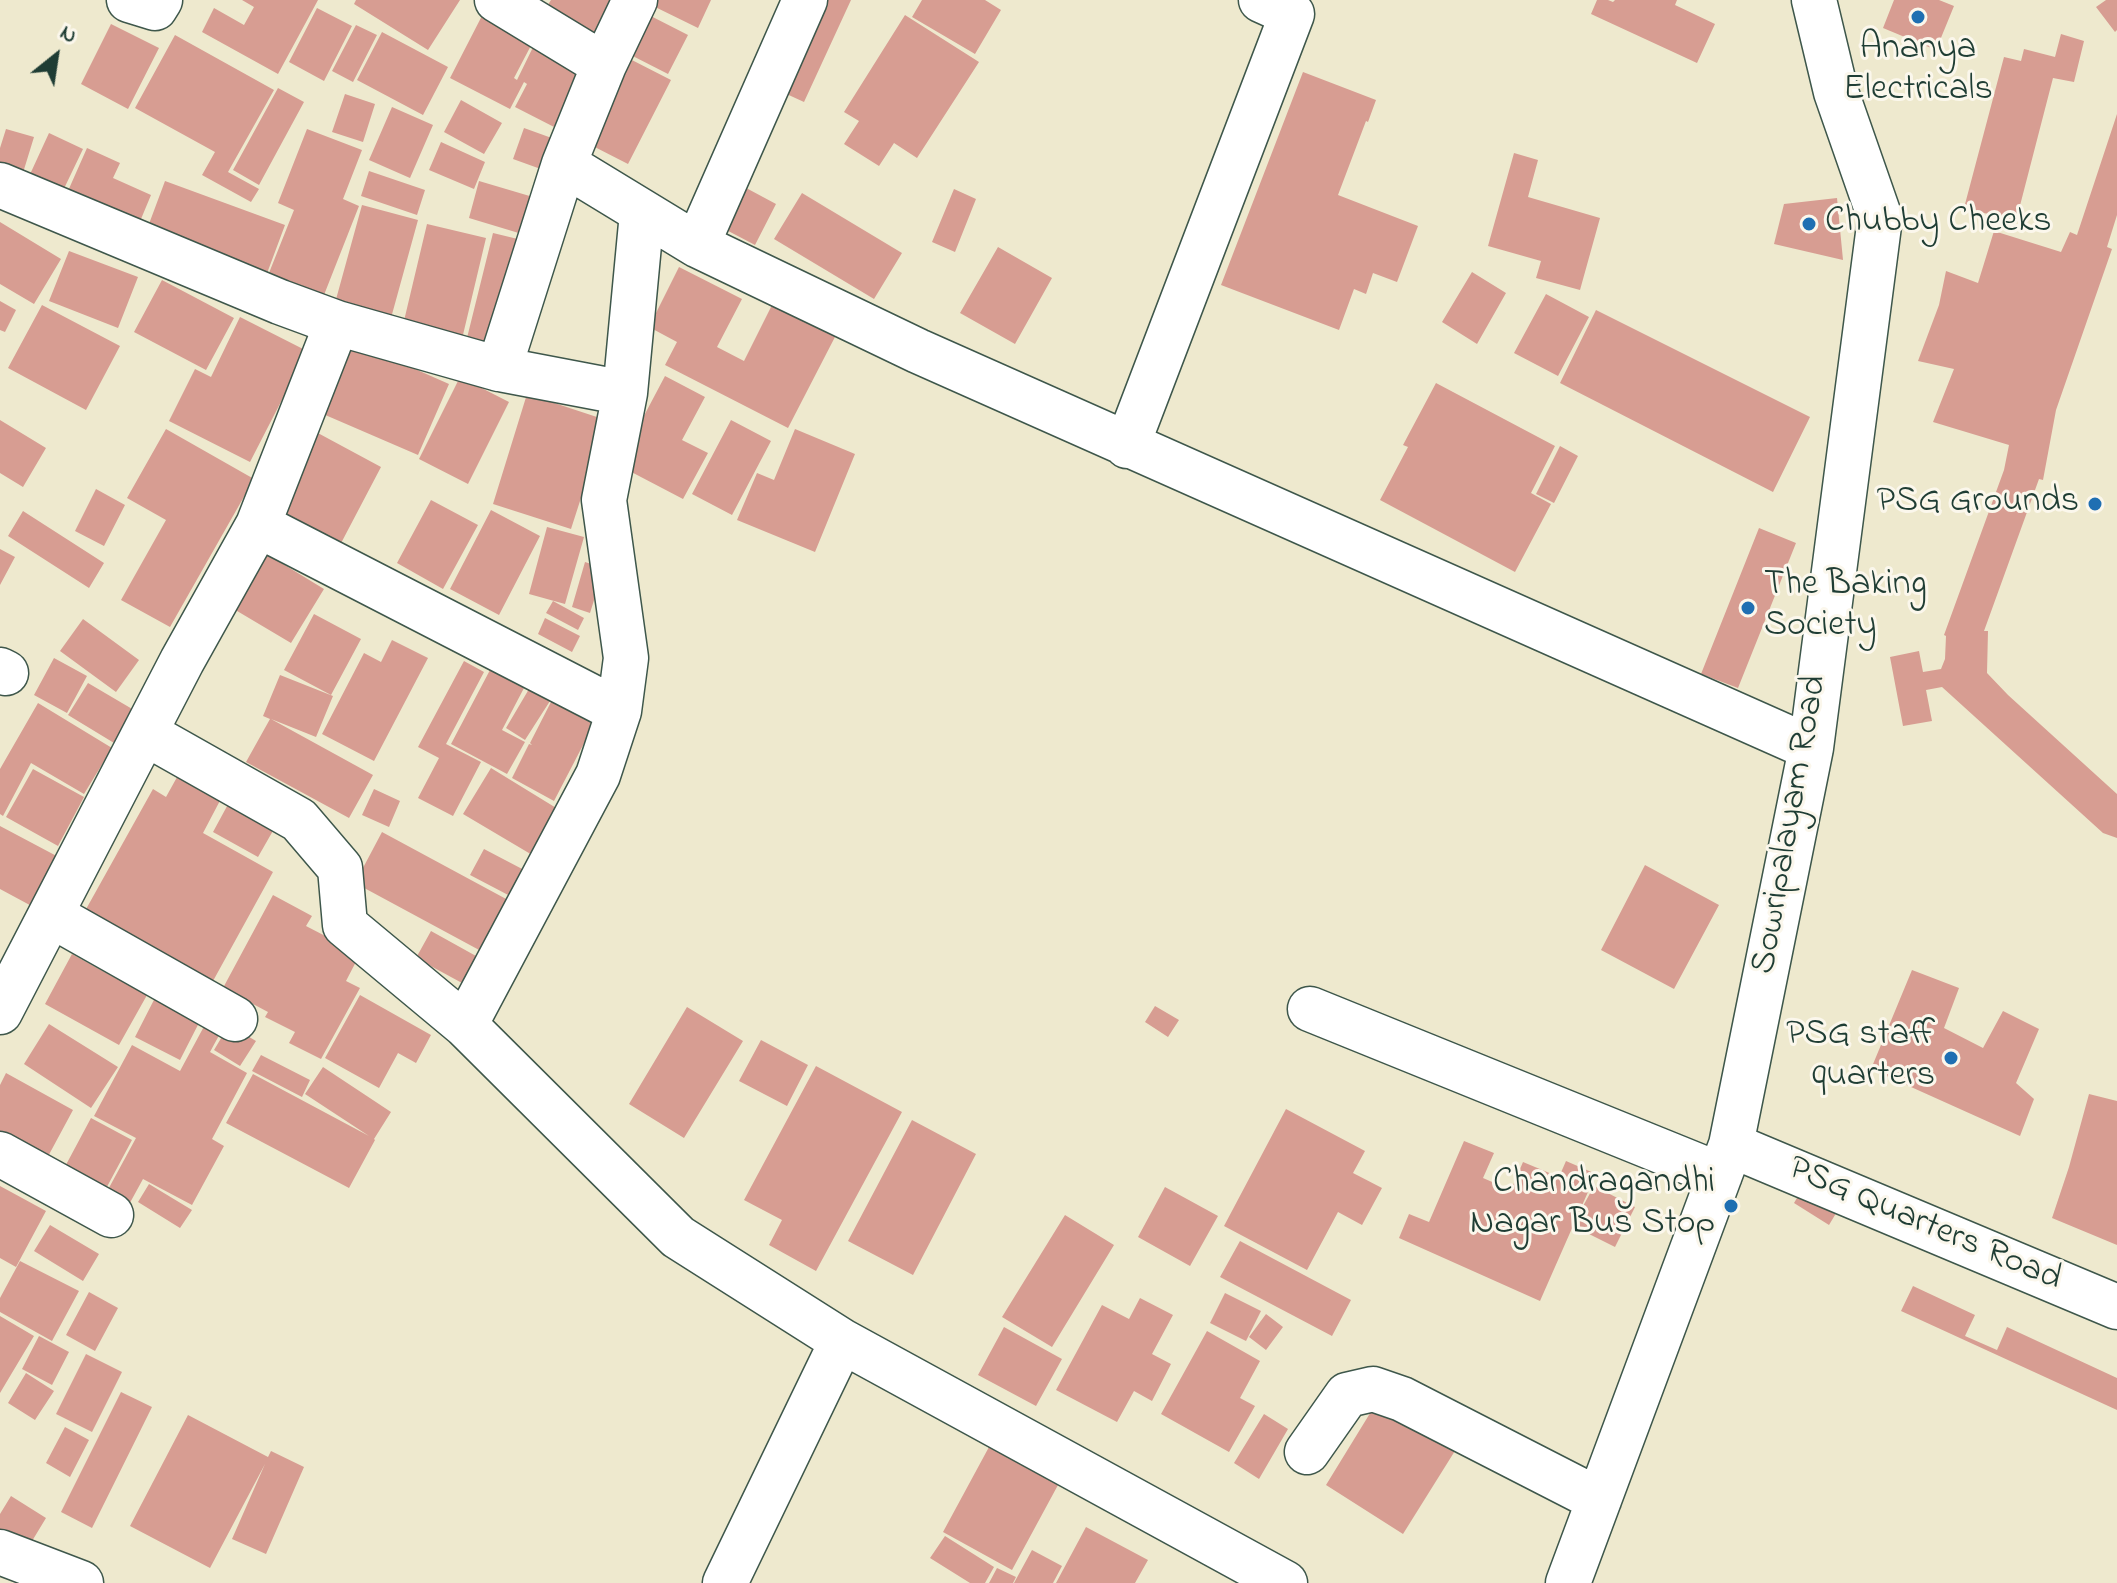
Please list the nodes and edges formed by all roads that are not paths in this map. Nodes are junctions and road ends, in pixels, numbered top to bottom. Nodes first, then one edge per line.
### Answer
1 (129, 0) edge
2 (160, 0) edge
3 (497, 0) edge
4 (635, 0) edge
5 (805, 0) edge
6 (1261, 0) edge
7 (1814, 0) edge
8 (604, 65) junction
9 (564, 164) junction
10 (0, 185) edge
11 (642, 213) junction
12 (697, 245) junction
13 (337, 323) junction
14 (499, 369) junction
15 (625, 393) junction
16 (1127, 446) junction
17 (258, 525) junction
18 (619, 711) junction
19 (145, 733) junction
20 (1811, 748) junction
21 (51, 915) junction
22 (1310, 1009) dead end
23 (0, 1012) edge
24 (235, 1019) dead end
25 (465, 1025) junction
26 (0, 1154) edge
27 (1726, 1160) junction
28 (111, 1215) dead end
29 (2117, 1307) edge
30 (842, 1341) junction
31 (1307, 1452) dead end
32 (1599, 1500) junction
33 (0, 1552) edge
34 (81, 1583) edge
35 (725, 1583) edge
36 (1285, 1583) edge
37 (1568, 1583) edge

1 - 2 street
3 - 8 street
4 - 8 street
5 - 12 street
6 - 16 street
7 - 20 street, Sowripalayam Road
8 - 9 street
9 - 11 street
9 - 14 street
10 - 13 street
11 - 12 street
11 - 15 street
12 - 16 street
13 - 14 street
13 - 17 street
14 - 15 street
15 - 18 street
16 - 20 street
17 - 18 street
17 - 19 street
18 - 25 street
19 - 21 street
19 - 25 street
20 - 27 street, Sowripalayam Road
21 - 23 street
21 - 24 street
22 - 27 street, PSG Quarters Road
25 - 30 street
26 - 28 street
27 - 29 street, PSG Quarters Road
27 - 32 street, Sowripalayam Road
30 - 35 street
30 - 36 street
31 - 32 street
32 - 37 street, Sowripalayam Road
33 - 34 street

